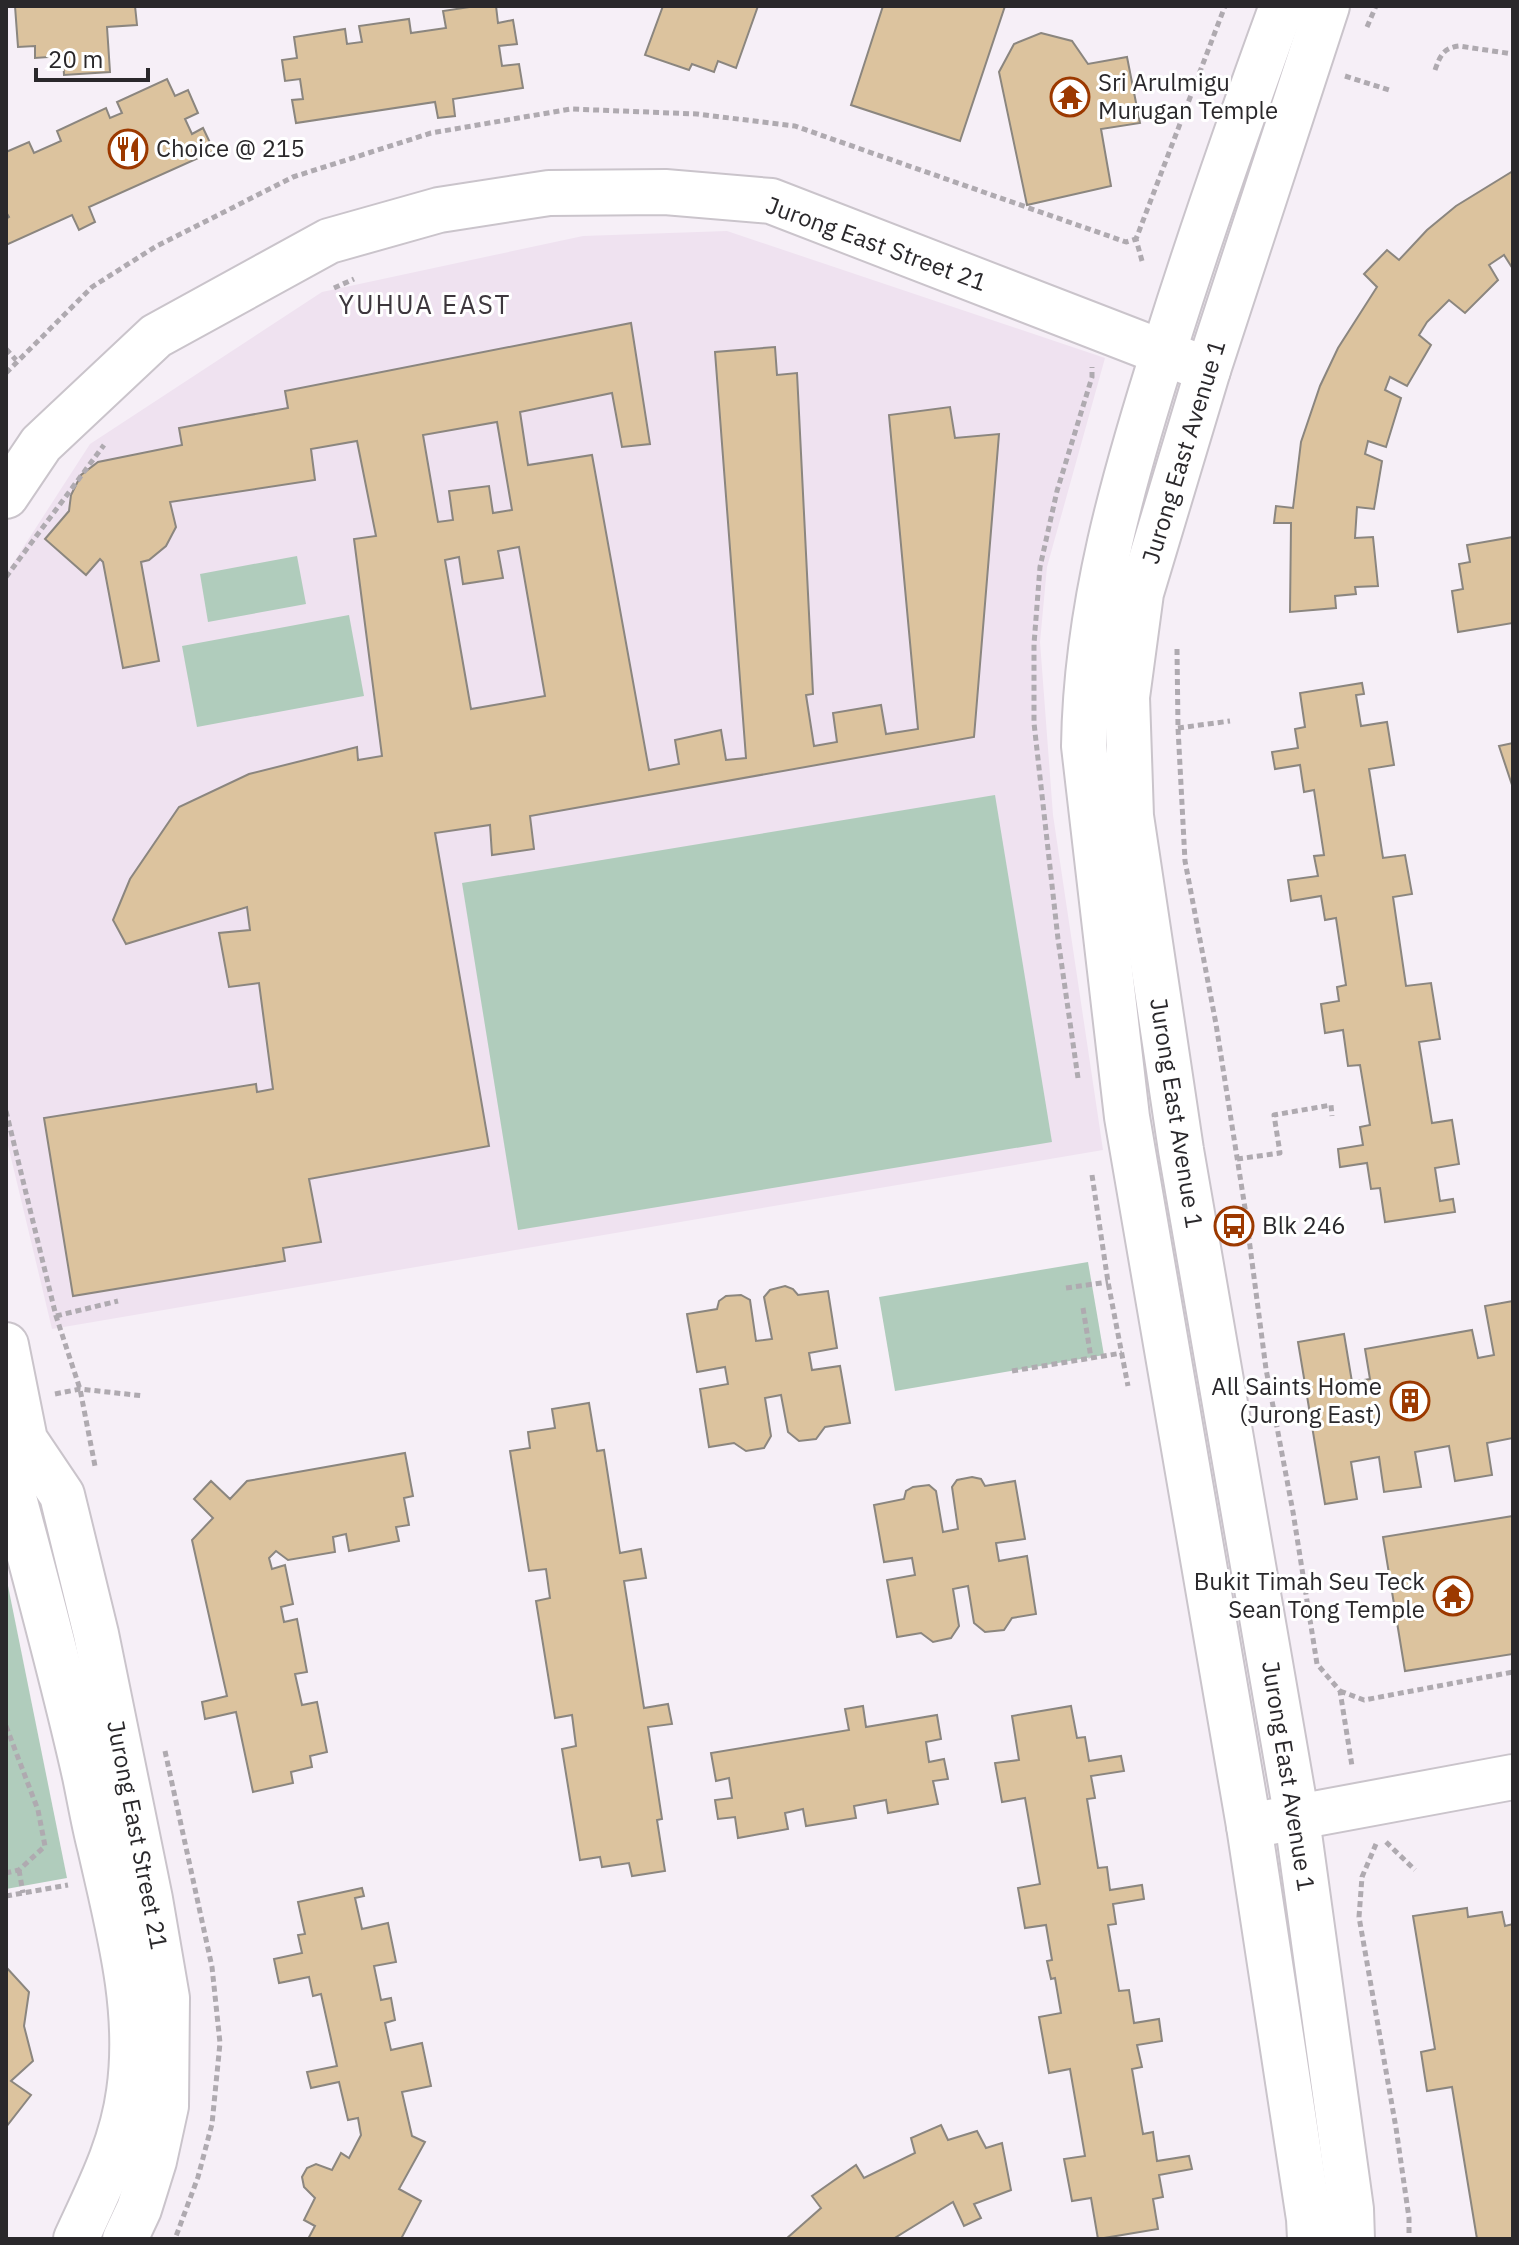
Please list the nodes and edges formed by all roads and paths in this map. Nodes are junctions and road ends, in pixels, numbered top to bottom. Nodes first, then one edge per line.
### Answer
1 (1225, 6) edge
2 (1282, 6) edge
3 (1327, 6) edge
4 (1376, 6) edge
5 (1363, 34) dead end
6 (1513, 54) edge
7 (1351, 62) dead end
8 (1435, 70) dead end
9 (1344, 75) junction
10 (1339, 90) dead end
11 (1389, 90) dead end
12 (293, 177) dead end
13 (1142, 261) dead end
14 (367, 273) dead end
15 (328, 291) dead end
16 (6, 349) edge
17 (1163, 353) junction
18 (16, 360) junction
19 (1088, 360) dead end
20 (1208, 370) junction
21 (6, 373) edge
22 (108, 440) dead end
23 (6, 496) edge
24 (6, 577) edge
25 (1177, 641) dead end
26 (1230, 721) dead end
27 (1178, 728) junction
28 (1078, 1079) dead end
29 (1332, 1116) dead end
30 (1237, 1159) junction
31 (1092, 1172) dead end
32 (1108, 1282) junction
33 (1066, 1288) dead end
34 (118, 1301) dead end
35 (1083, 1308) dead end
36 (56, 1316) dead end
37 (6, 1345) edge
38 (1166, 1346) junction
39 (1122, 1353) junction
40 (1091, 1358) junction
41 (1012, 1371) dead end
42 (1129, 1391) dead end
43 (144, 1396) dead end
44 (22, 1420) junction
45 (1513, 1672) edge
46 (1340, 1691) junction
47 (6, 1726) edge
48 (1513, 1777) edge
49 (1297, 1819) junction
50 (1369, 1821) junction
51 (1249, 1826) junction
52 (19, 1870) junction
53 (1415, 1870) dead end
54 (6, 1873) edge
55 (80, 1883) dead end
56 (23, 1893) junction
57 (6, 1896) edge
58 (76, 2239) edge
59 (125, 2239) edge
60 (1310, 2239) edge
61 (1352, 2239) edge
62 (1409, 2239) edge

1 - 13 path
2 - 17 street, Jurong East Avenue 1
3 - 20 street, Jurong East Avenue 1
4 - 5 path
6 - 8 path
7 - 9 path
9 - 10 path
9 - 11 path
12 - 18 path
14 - 15 path
16 - 18 path
17 - 20 street, Jurong East Street 21
17 - 23 street, Jurong East Street 21
17 - 38 street, Jurong East Avenue 1
18 - 21 path
19 - 28 path
20 - 49 street, Jurong East Avenue 1
22 - 24 path
25 - 27 path
26 - 27 path
27 - 30 path
29 - 30 path
30 - 46 path
31 - 32 path
32 - 33 path
32 - 39 path
34 - 36 path
35 - 40 path
37 - 44 street, Jurong East Street 21
38 - 39 path
38 - 51 street, Jurong East Avenue 1
39 - 40 path
39 - 42 path
40 - 41 path
43 - 44 path
44 - 58 street, Jurong East Street 21
44 - 59 street, Jurong East Street 21
45 - 46 path
46 - 50 path
47 - 52 path
48 - 50 street
49 - 50 street
49 - 51 street
49 - 61 street, Jurong East Avenue 1
50 - 53 path
50 - 62 path
51 - 60 street, Jurong East Avenue 1
52 - 54 path
52 - 56 path
55 - 56 path
56 - 57 path

